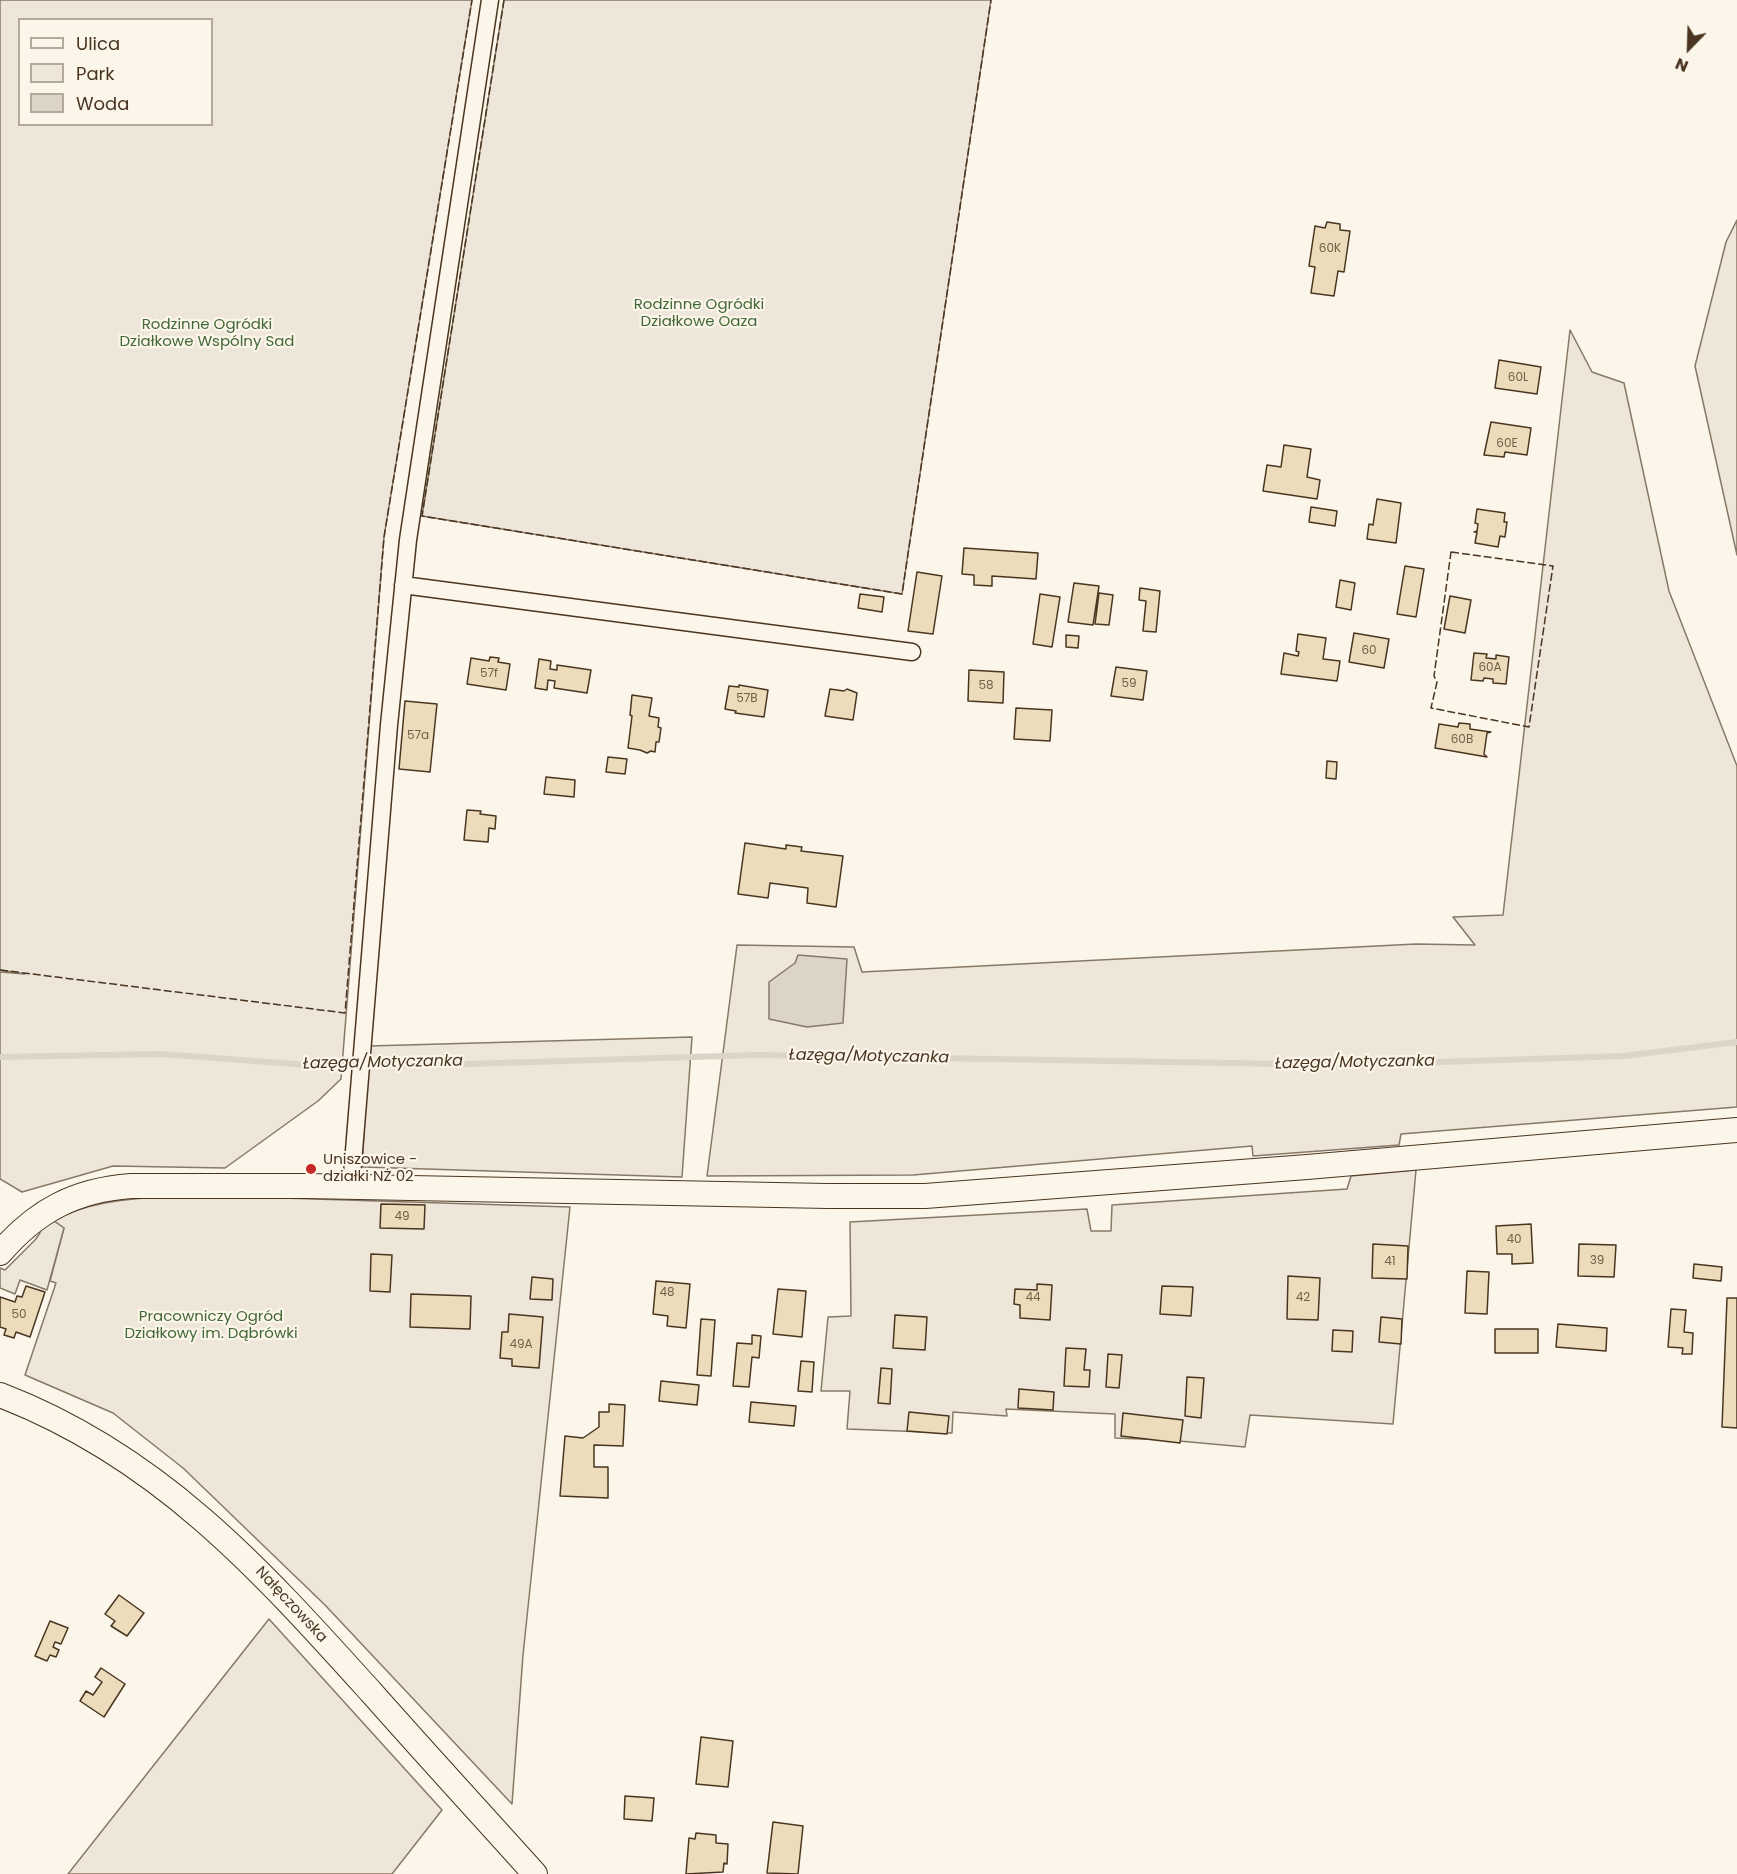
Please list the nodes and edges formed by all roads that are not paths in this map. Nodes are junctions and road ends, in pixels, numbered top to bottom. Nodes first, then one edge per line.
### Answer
1 (490, 0) edge
2 (404, 585) junction
3 (912, 652) dead end
4 (1737, 1130) edge
5 (351, 1186) junction
6 (0, 1253) edge
7 (0, 1395) edge
8 (535, 1874) edge

1 - 2 street
2 - 3 street
2 - 5 street
4 - 5 street
5 - 6 street
7 - 8 street, Nałęczowska

